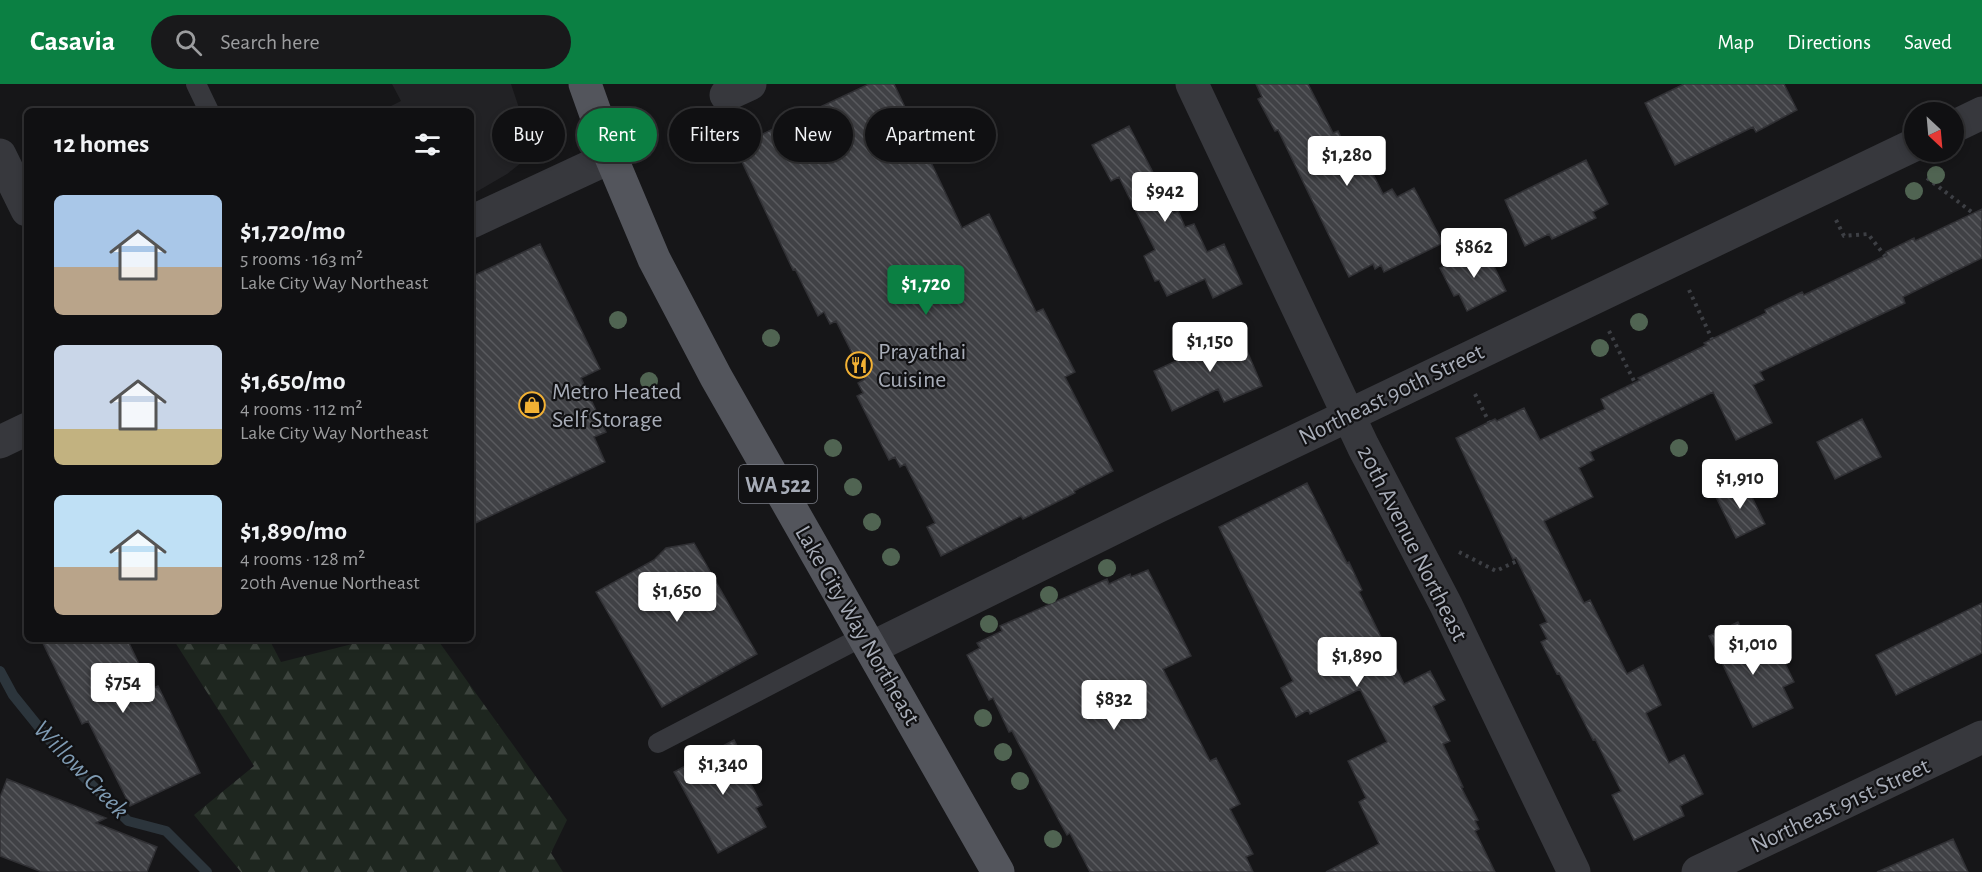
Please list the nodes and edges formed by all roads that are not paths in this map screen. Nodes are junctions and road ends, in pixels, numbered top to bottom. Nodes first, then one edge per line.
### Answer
1 (196, 84) edge
2 (585, 84) edge
3 (1192, 84) edge
4 (208, 108) edge
5 (594, 108) edge
6 (1982, 113) edge
7 (1964, 122) edge
8 (0, 155) edge
9 (600, 162) edge
10 (613, 162) edge
11 (1911, 162) edge
12 (24, 204) edge
13 (474, 221) edge
14 (1348, 415) junction
15 (24, 430) edge
16 (0, 442) edge
17 (868, 642) junction
18 (1982, 737) edge
19 (658, 743) dead end
20 (998, 872) edge
21 (1574, 872) edge
22 (1698, 872) edge

1 - 4 lane
2 - 5 main road, Lake City Way Northeast / WA 522
3 - 14 street, 20th Avenue Northeast
6 - 7 street
8 - 12 street
9 - 13 street
10 - 17 main road, Lake City Way Northeast / WA 522
11 - 14 street, Northeast 90th Street
14 - 17 street, Northeast 90th Street
14 - 21 street, 20th Avenue Northeast
15 - 16 street
17 - 19 lane, Northeast 90th Street
17 - 20 main road, Lake City Way Northeast / WA 522
18 - 22 street, Northeast 91st Street

